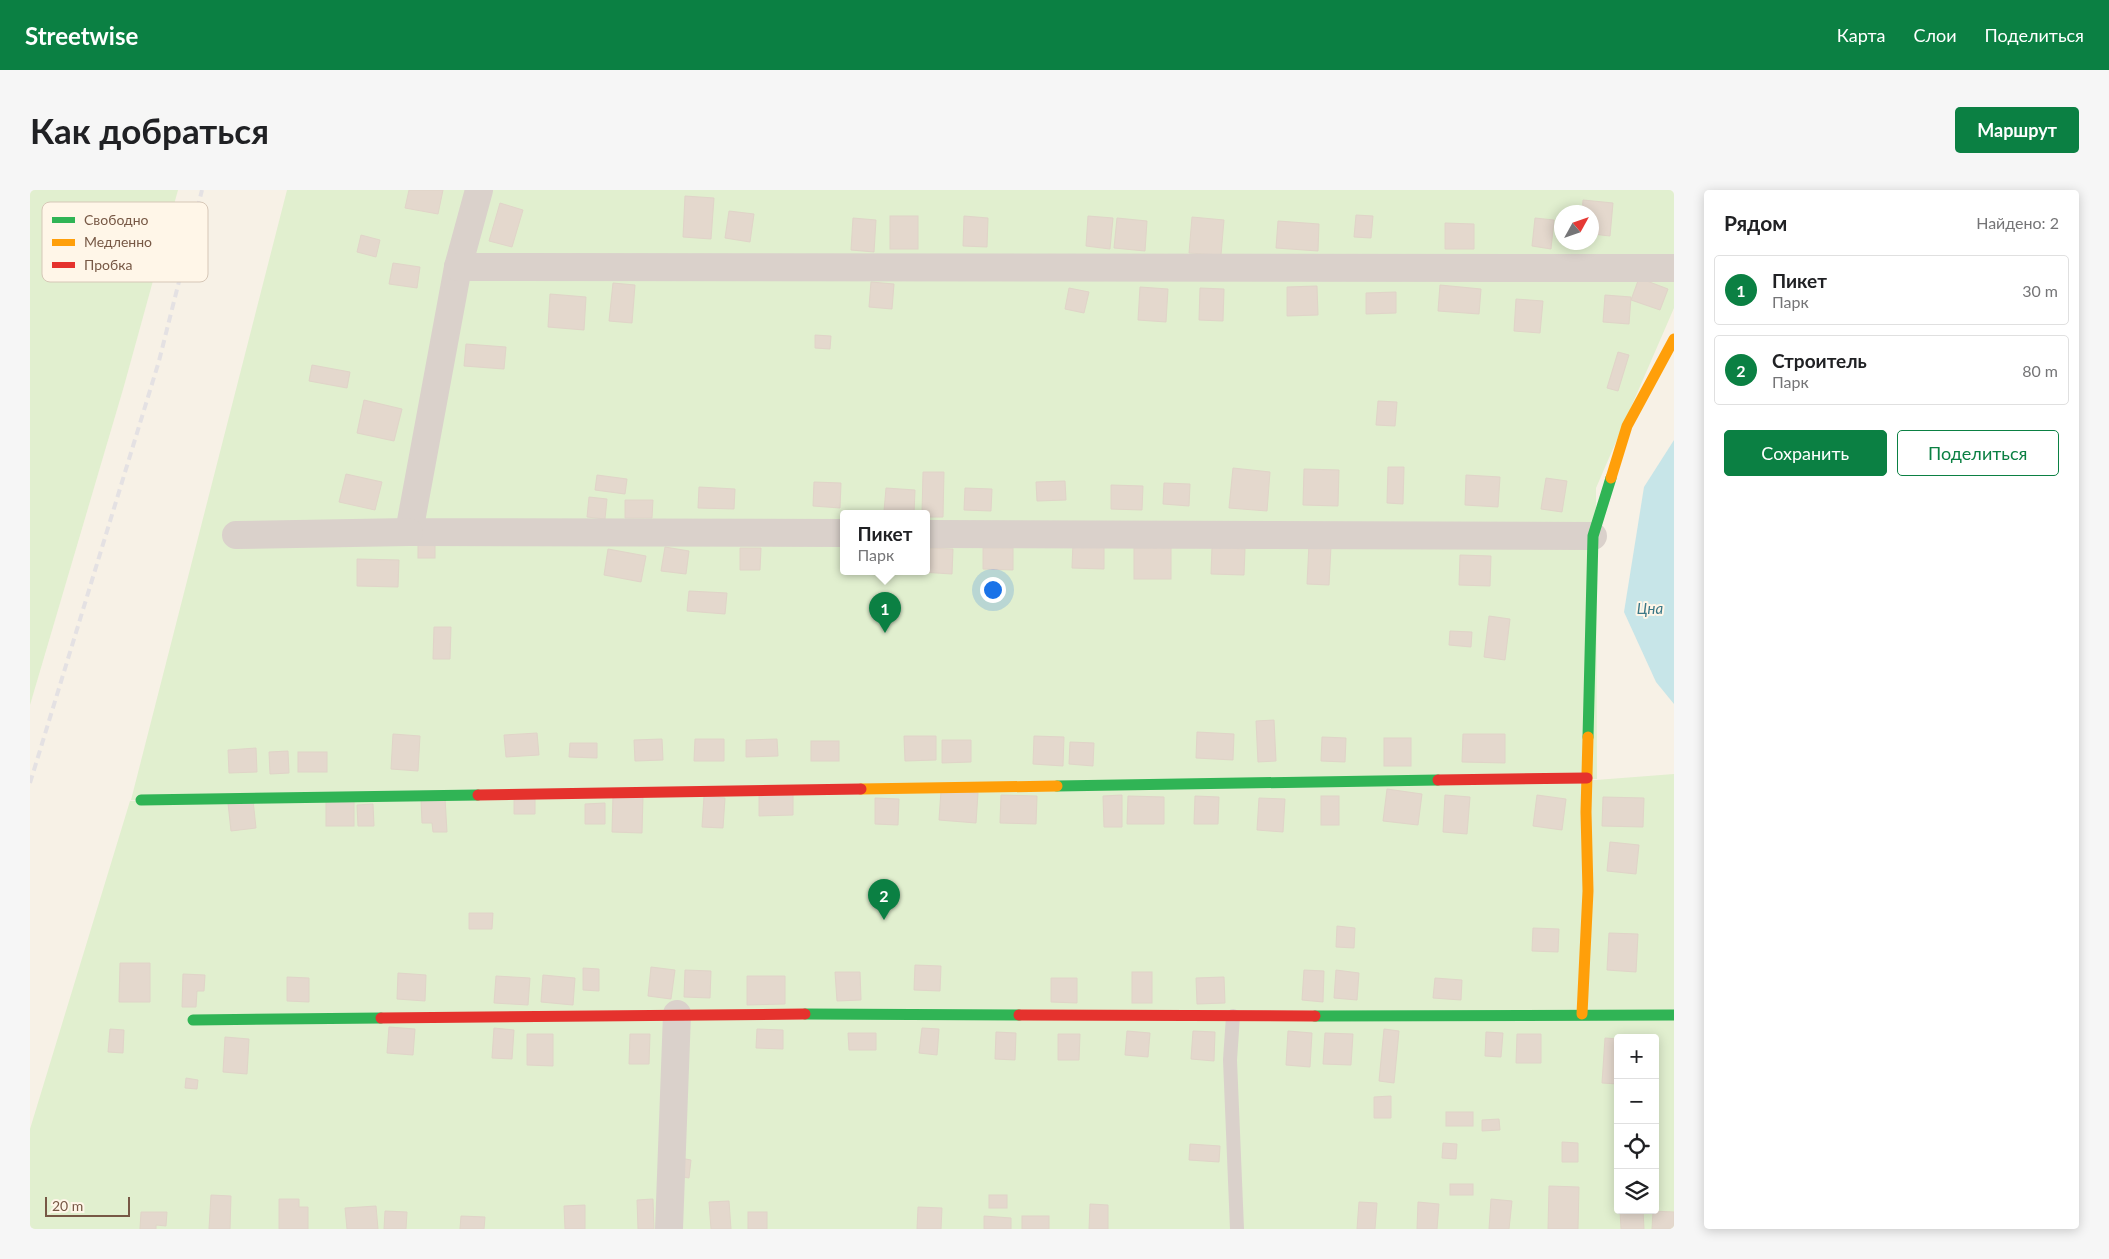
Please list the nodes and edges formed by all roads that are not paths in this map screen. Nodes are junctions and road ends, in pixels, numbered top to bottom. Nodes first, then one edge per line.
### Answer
1 (479, 190) edge
2 (458, 267) junction
3 (1674, 268) edge
4 (1674, 338) edge
5 (409, 532) junction
6 (840, 534) edge
7 (930, 534) edge
8 (236, 535) dead end
9 (1593, 536) junction
10 (1588, 778) junction
11 (141, 800) dead end
12 (677, 1014) junction
13 (1582, 1014) junction
14 (1674, 1015) edge
15 (1233, 1016) junction
16 (193, 1020) dead end
17 (669, 1229) edge
18 (1237, 1229) edge

1 - 2 street
2 - 3 street
2 - 5 street
4 - 9 street
5 - 6 street
5 - 8 street
7 - 9 street
9 - 10 street
10 - 11 street
10 - 13 street
12 - 15 street
12 - 16 street
12 - 17 street
13 - 14 street
13 - 15 street
15 - 18 lane

